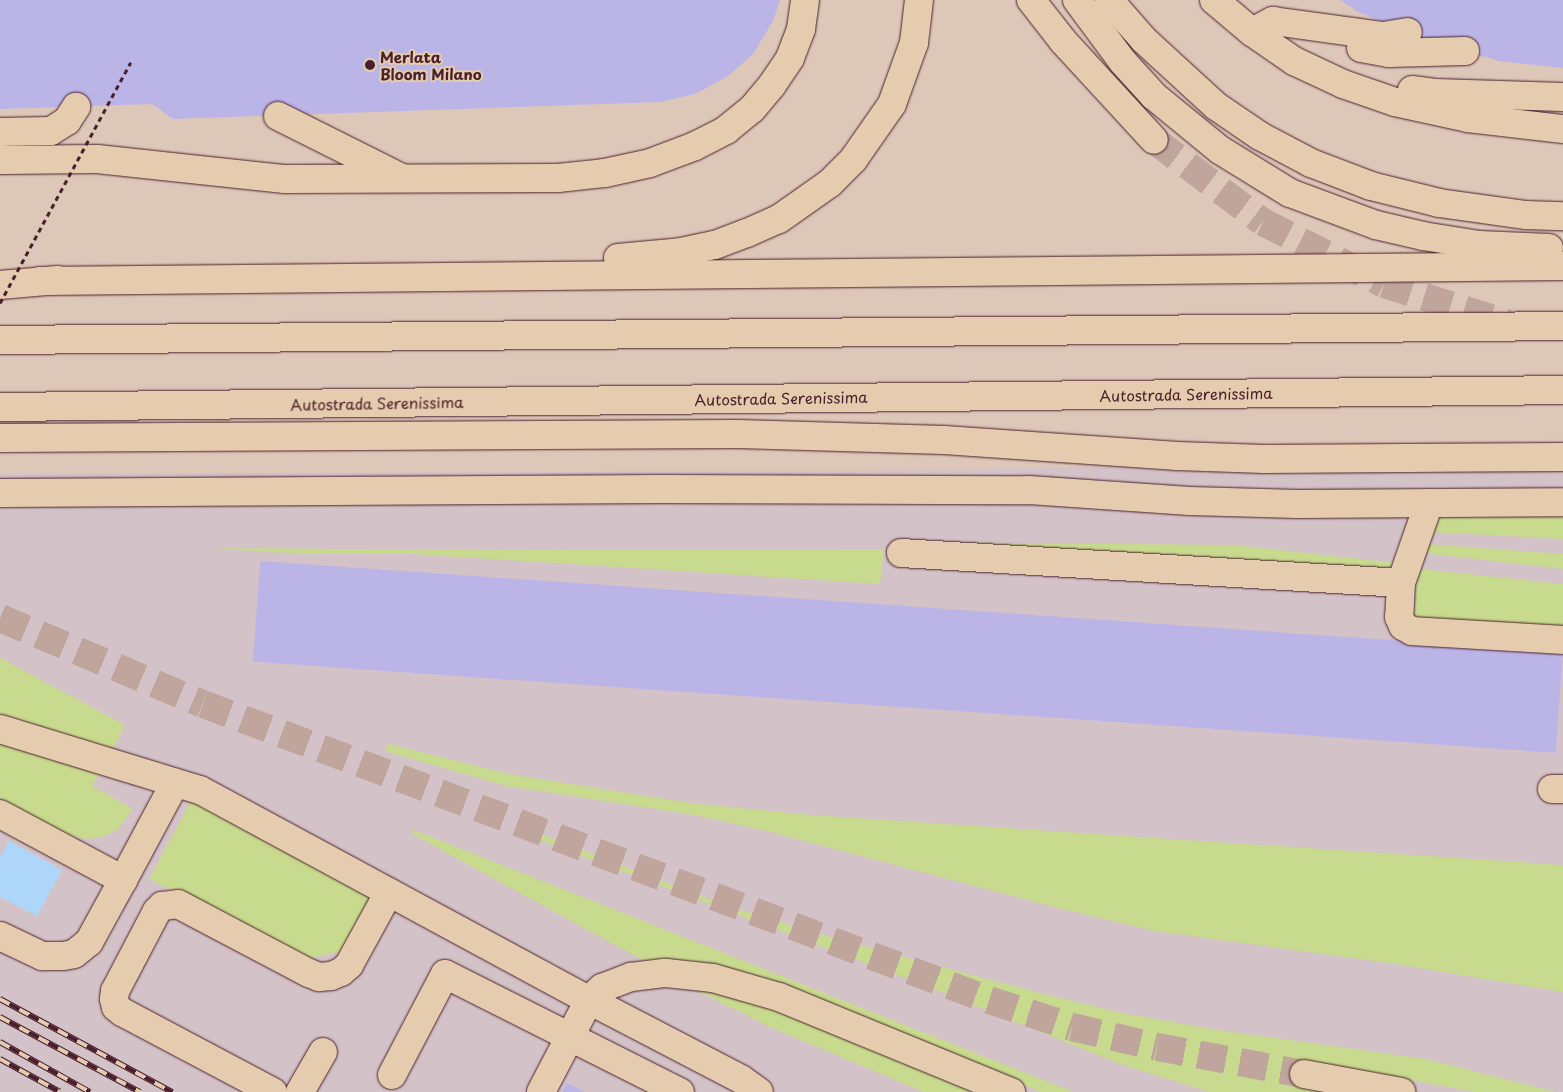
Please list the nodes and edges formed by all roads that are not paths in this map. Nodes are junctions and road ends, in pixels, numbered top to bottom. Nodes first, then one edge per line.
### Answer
1 (805, 0) edge
2 (918, 0) edge
3 (1031, 0) edge
4 (1077, 0) edge
5 (1109, 0) edge
6 (1214, 0) edge
7 (1327, 30) junction
8 (1252, 32) junction
9 (1408, 32) dead end
10 (1466, 51) dead end
11 (1294, 61) junction
12 (1563, 97) edge
13 (76, 107) dead end
14 (278, 116) dead end
15 (1563, 129) edge
16 (0, 132) edge
17 (1154, 140) tunnel mouth
18 (0, 160) edge
19 (406, 179) junction
20 (1563, 216) edge
21 (1563, 248) edge
22 (1563, 266) edge
23 (40, 281) junction
24 (0, 285) edge
25 (1563, 326) edge
26 (0, 340) edge
27 (1563, 390) edge
28 (0, 407) edge
29 (0, 438) edge
30 (1563, 457) edge
31 (0, 493) edge
32 (1563, 502) edge
33 (1429, 503) junction
34 (901, 553) dead end
35 (1402, 583) junction
36 (1563, 640) edge
37 (0, 729) edge
38 (175, 783) junction
39 (0, 814) edge
40 (123, 880) junction
41 (389, 892) junction
42 (0, 936) edge
43 (589, 1000) junction
44 (570, 1037) junction
45 (323, 1052) dead end
46 (1304, 1074) tunnel mouth
47 (392, 1075) dead end
48 (272, 1092) edge
49 (300, 1092) edge
50 (541, 1092) edge
51 (680, 1092) edge
52 (759, 1092) edge
53 (1012, 1092) edge
54 (1401, 1092) edge

1 - 19 main road
2 - 23 main road
3 - 17 main road
4 - 21 main road
5 - 20 main road
6 - 8 main road
7 - 8 main road
7 - 9 main road
7 - 10 main road
8 - 11 main road
11 - 12 main road
11 - 15 main road
13 - 16 main road
14 - 19 main road
18 - 19 main road
22 - 23 main road
23 - 24 main road
25 - 26 main road
27 - 28 main road, Autostrada Serenissima
29 - 30 main road
31 - 33 main road
32 - 33 main road
33 - 35 main road
34 - 35 main road
35 - 36 main road
37 - 38 main road
38 - 40 main road
38 - 41 main road
39 - 40 main road
40 - 42 main road
41 - 43 main road
41 - 48 main road
43 - 44 main road
43 - 52 main road
43 - 53 main road
44 - 47 main road
44 - 50 main road
44 - 51 main road
45 - 49 main road
46 - 54 main road

